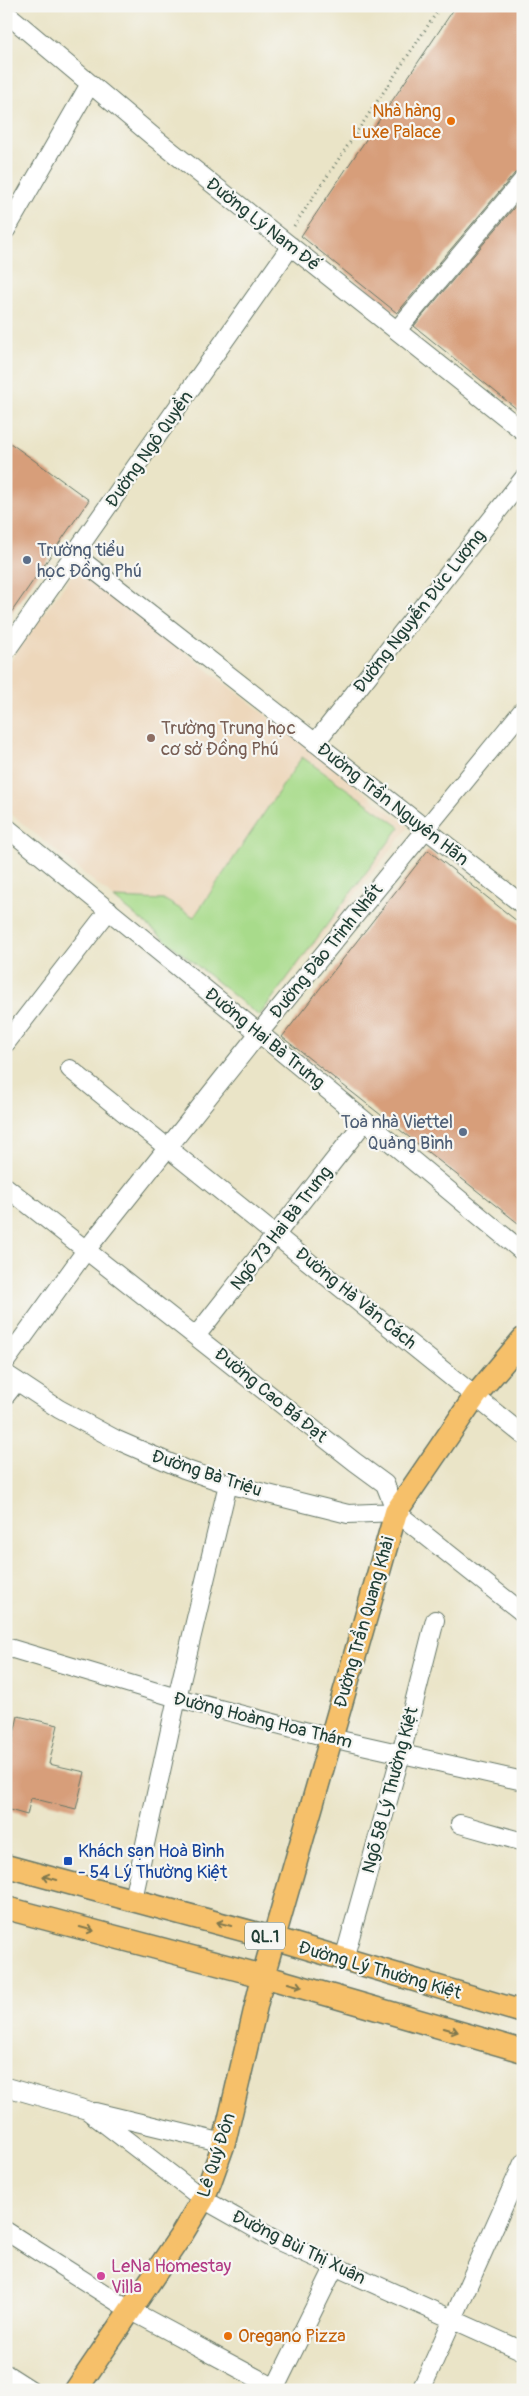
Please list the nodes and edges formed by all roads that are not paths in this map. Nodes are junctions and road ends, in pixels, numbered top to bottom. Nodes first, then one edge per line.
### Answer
1 (6, 13) edge
2 (90, 84) junction
3 (523, 180) edge
4 (6, 230) edge
5 (288, 243) junction
6 (397, 330) junction
7 (523, 431) edge
8 (523, 479) edge
9 (75, 555) junction
10 (6, 651) edge
11 (523, 710) edge
12 (315, 743) junction
13 (6, 827) edge
14 (426, 829) junction
15 (523, 905) edge
16 (109, 910) junction
17 (259, 1032) junction
18 (6, 1043) edge
19 (70, 1069) dead end
20 (365, 1121) junction
21 (168, 1146) junction
22 (6, 1187) edge
23 (276, 1234) junction
24 (87, 1249) junction
25 (523, 1252) edge
26 (196, 1336) junction
27 (523, 1340) edge
28 (6, 1361) edge
29 (12, 1377) edge
30 (6, 1395) edge
31 (476, 1395) junction
32 (523, 1434) edge
33 (228, 1484) junction
34 (396, 1512) junction
35 (523, 1613) edge
36 (435, 1620) dead end
37 (6, 1647) edge
38 (177, 1698) junction
39 (331, 1738) junction
40 (401, 1754) junction
41 (523, 1780) edge
42 (460, 1824) dead end
43 (523, 1842) edge
44 (6, 1866) edge
45 (133, 1899) junction
46 (6, 1908) edge
47 (274, 1938) junction
48 (344, 1959) junction
49 (263, 1976) junction
50 (523, 2012) edge
51 (523, 2051) edge
52 (6, 2087) edge
53 (87, 2110) junction
54 (224, 2143) junction
55 (523, 2163) edge
56 (204, 2199) junction
57 (6, 2231) edge
58 (335, 2266) junction
59 (130, 2310) junction
60 (453, 2318) junction
61 (523, 2351) edge
62 (6, 2374) edge
63 (277, 2389) edge
64 (32, 2390) edge
65 (76, 2390) edge
66 (421, 2390) edge

1 - 2 street, Đường Lý Nam Đế
2 - 4 street
2 - 5 street, Đường Lý Nam Đế
3 - 6 street
5 - 6 street, Đường Lý Nam Đế
5 - 9 street, Đường Ngô Quyền
6 - 7 street, Đường Lý Nam Đế
8 - 12 street, Đường Nguyễn Đức Lượng
9 - 10 street, Đường Ngô Quyền
9 - 12 street, Đường Trần Nguyên Hãn
11 - 14 street, Đường Đào Trinh Nhất
12 - 14 street, Đường Trần Nguyên Hãn
13 - 16 street, Đường Hai Bà Trưng
14 - 15 street, Đường Trần Nguyên Hãn
14 - 17 street, Đường Đào Trinh Nhất
16 - 17 street, Đường Hai Bà Trưng
16 - 18 street
17 - 20 street, Đường Hai Bà Trưng
17 - 21 street, Đường Đào Trinh Nhất
19 - 21 street, Đường Hà Văn Cách
20 - 23 street, Ngõ 73 Hai Bà Trưng
20 - 25 street, Đường Hai Bà Trưng
21 - 23 street, Đường Hà Văn Cách
21 - 24 street, Đường Đào Trinh Nhất
22 - 24 street, Đường Cao Bá Đạt
23 - 26 street, Ngõ 73 Hai Bà Trưng
23 - 31 street, Đường Hà Văn Cách
24 - 26 street, Đường Cao Bá Đạt
24 - 28 street, Đường Đào Trinh Nhất
26 - 34 street, Đường Cao Bá Đạt
27 - 31 main road, Đường Trần Quang Khải
29 - 30 street
29 - 33 street, Đường Bà Triệu
31 - 32 street, Đường Hà Văn Cách
31 - 34 main road, Đường Trần Quang Khải
33 - 34 street, Đường Bà Triệu
33 - 38 street
34 - 35 street
34 - 39 main road, Đường Trần Quang Khải
36 - 40 street, Ngõ 58 Lý Thường Kiệt
37 - 38 street, Đường Hoàng Hoa Thám
38 - 39 street, Đường Hoàng Hoa Thám
38 - 45 street
39 - 40 street, Đường Hoàng Hoa Thám
39 - 47 main road, Đường Trần Quang Khải
40 - 41 street, Đường Hoàng Hoa Thám
40 - 48 street, Ngõ 58 Lý Thường Kiệt
42 - 43 street
45 -> 44 main road, Đường Lý Thường Kiệt / QL.1
47 -> 45 main road, Đường Lý Thường Kiệt / QL.1
46 -> 49 main road, QL.1
47 - 48 main road, Đường Lý Thường Kiệt / QL.1
47 - 49 main road, Lê Quý Đôn
48 - 50 main road, Đường Lý Thường Kiệt / QL.1
49 -> 51 main road, QL.1
49 - 54 main road, Lê Quý Đôn
52 - 53 street, Đường Bùi Thị Xuân
53 - 54 street
53 - 56 street, Đường Bùi Thị Xuân
54 - 56 main road, Lê Quý Đôn
55 - 60 street
56 - 58 street, Đường Bùi Thị Xuân
56 - 59 main road, Lê Quý Đôn
57 - 59 street
58 - 60 street, Đường Bùi Thị Xuân
58 - 63 street
59 - 63 street
59 - 65 main road, Lê Quý Đôn
60 - 61 street, Đường Bùi Thị Xuân
60 - 66 street
62 - 64 street

